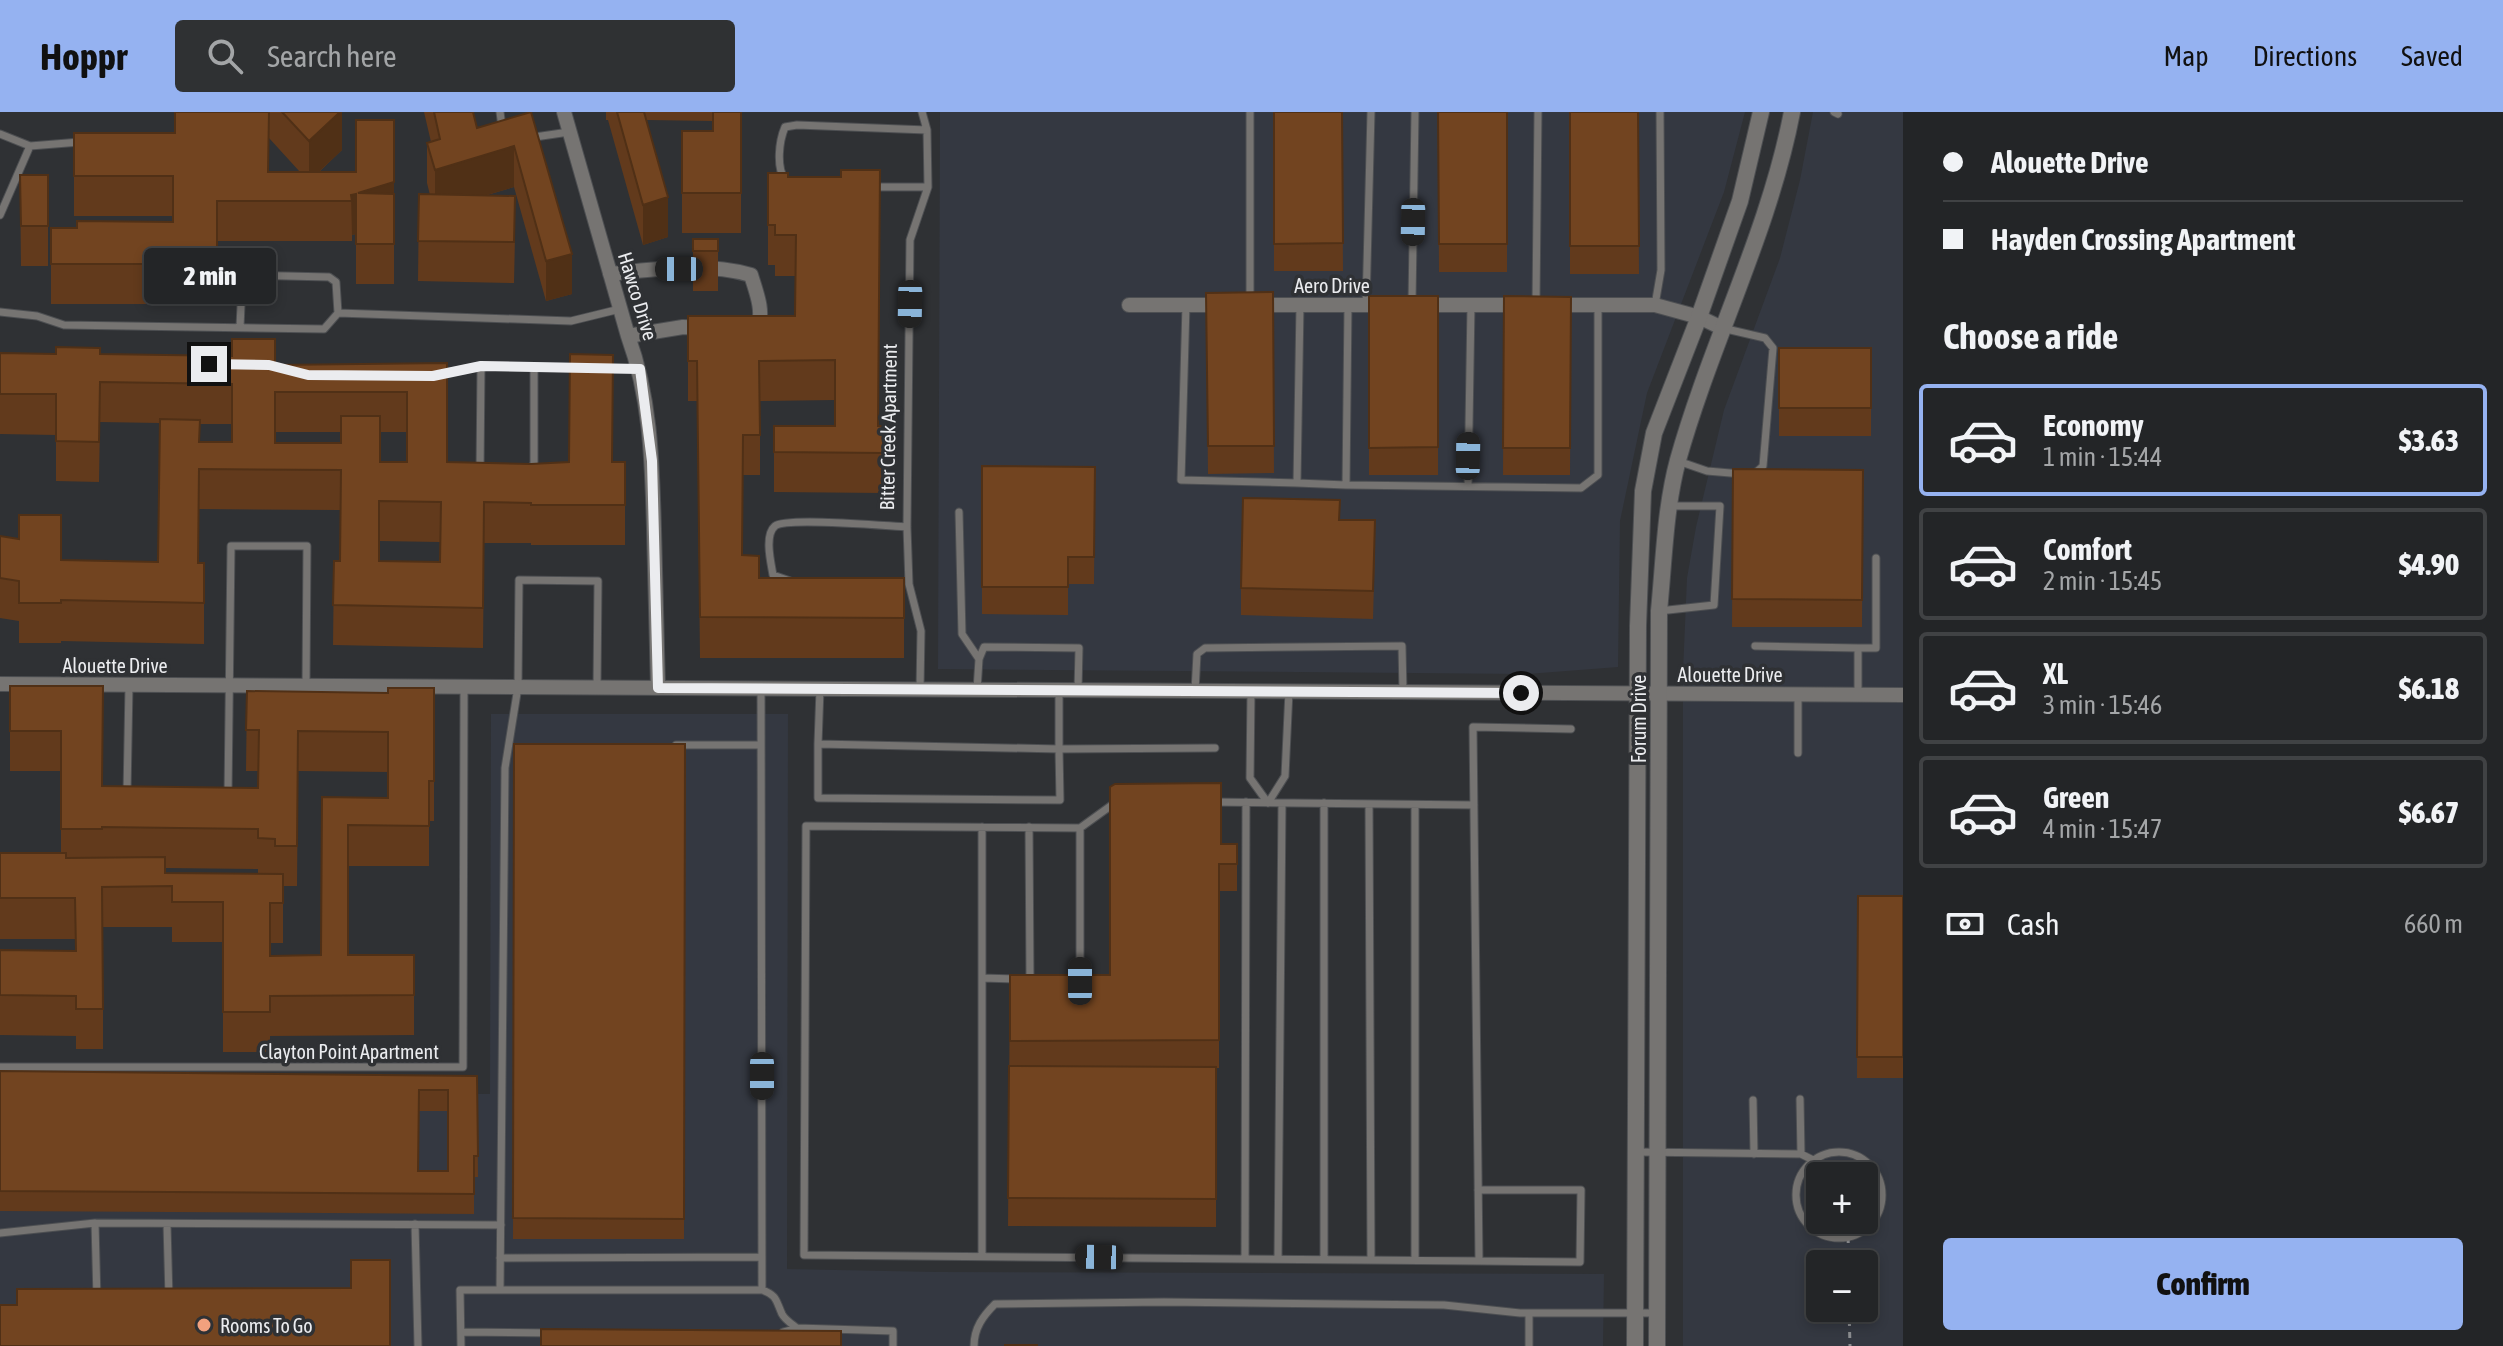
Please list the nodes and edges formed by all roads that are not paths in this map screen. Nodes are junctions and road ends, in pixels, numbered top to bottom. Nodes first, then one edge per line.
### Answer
1 (500, 112) edge
2 (564, 112) edge
3 (922, 112) edge
4 (1250, 112) edge
5 (1371, 112) edge
6 (1415, 112) edge
7 (1538, 112) edge
8 (1660, 112) edge
9 (1761, 112) edge
10 (1792, 112) edge
11 (927, 130) junction
12 (569, 132) junction
13 (503, 133) edge
14 (0, 134) edge
15 (521, 139) edge
16 (92, 142) edge
17 (30, 146) junction
18 (793, 185) edge
19 (858, 187) edge
20 (928, 187) junction
21 (0, 215) edge
22 (610, 274) junction
23 (1129, 305) dead end
24 (1186, 305) junction
25 (1250, 305) junction
26 (1300, 305) junction
27 (1348, 305) junction
28 (1366, 305) junction
29 (1412, 305) junction
30 (1471, 305) junction
31 (1536, 305) junction
32 (1598, 305) junction
33 (1655, 305) junction
34 (620, 309) junction
35 (0, 312) edge
36 (338, 313) junction
37 (1699, 317) junction
38 (240, 327) junction
39 (1722, 328) junction
40 (628, 336) junction
41 (481, 366) junction
42 (534, 367) junction
43 (585, 368) edge
44 (599, 369) edge
45 (640, 369) junction
46 (433, 376) edge
47 (1678, 461) junction
48 (490, 479) edge
49 (522, 479) edge
50 (1297, 483) junction
51 (1346, 485) junction
52 (1468, 486) junction
53 (1670, 506) junction
54 (959, 512) dead end
55 (907, 527) junction
56 (1876, 558) dead end
57 (803, 582) edge
58 (894, 583) edge
59 (909, 584) junction
60 (1659, 611) junction
61 (1755, 646) dead end
62 (1858, 648) junction
63 (979, 659) junction
64 (0, 684) edge
65 (129, 685) junction
66 (230, 686) junction
67 (306, 686) junction
68 (464, 687) junction
69 (518, 687) junction
70 (597, 688) junction
71 (658, 688) junction
72 (761, 689) junction
73 (820, 689) junction
74 (920, 689) junction
75 (977, 690) junction
76 (1059, 690) junction
77 (1078, 690) junction
78 (1195, 691) junction
79 (1251, 691) junction
80 (1289, 691) junction
81 (1403, 692) junction
82 (1638, 693) junction
83 (1658, 693) junction
84 (1798, 694) junction
85 (1858, 694) junction
86 (1903, 695) edge
87 (1571, 729) dead end
88 (818, 744) junction
89 (667, 745) edge
90 (761, 745) junction
91 (509, 747) junction
92 (525, 747) edge
93 (1215, 748) dead end
94 (1059, 749) junction
95 (1798, 753) dead end
96 (141, 798) edge
97 (213, 799) edge
98 (1119, 800) edge
99 (1198, 801) edge
100 (1246, 802) junction
101 (1268, 803) junction
102 (1282, 803) junction
103 (1324, 803) junction
104 (1369, 804) junction
105 (1415, 805) junction
106 (1474, 805) junction
107 (982, 827) junction
108 (1029, 827) junction
109 (1080, 828) junction
110 (982, 978) junction
111 (1030, 980) junction
112 (1043, 980) edge
113 (1068, 981) edge
114 (0, 1067) edge
115 (1800, 1099) dead end
116 (1753, 1100) dead end
117 (1636, 1152) junction
118 (1658, 1152) junction
119 (1754, 1154) junction
120 (1801, 1154) junction
121 (1813, 1160) junction
122 (1478, 1190) junction
123 (95, 1223) junction
124 (167, 1224) junction
125 (415, 1224) junction
126 (501, 1225) junction
127 (0, 1233) edge
128 (982, 1256) junction
129 (762, 1257) junction
130 (500, 1258) junction
131 (1245, 1259) junction
132 (1278, 1259) junction
133 (1324, 1259) junction
134 (1371, 1260) junction
135 (1415, 1260) junction
136 (1479, 1261) junction
137 (500, 1290) junction
138 (762, 1290) junction
139 (98, 1309) edge
140 (169, 1309) edge
141 (1529, 1313) junction
142 (1635, 1313) junction
143 (1657, 1313) junction
144 (797, 1328) junction
145 (461, 1332) junction
146 (554, 1333) edge
147 (780, 1333) edge
148 (418, 1346) edge
149 (461, 1346) edge
150 (893, 1346) edge
151 (974, 1346) edge
152 (1529, 1346) edge
153 (1635, 1346) edge
154 (1657, 1346) edge

1 - 13 lane
2 - 12 street, Hawco Drive
3 - 11 lane, Bitter Creek Apartment
4 - 25 lane
5 - 28 lane
6 - 29 lane
7 - 31 lane
8 - 33 lane
9 - 37 street, Forum Drive
10 - 39 street, Forum Drive
11 - 18 lane
11 - 20 lane, Bitter Creek Apartment
12 - 15 lane
12 - 22 street, Hawco Drive
14 - 17 lane
16 - 17 lane
17 - 21 lane
19 - 20 lane
20 - 55 lane, Bitter Creek Apartment
22 - 34 street, Hawco Drive
22 - 40 street
23 - 24 street, Aero Drive
24 - 25 street, Aero Drive
24 - 50 lane
25 - 26 street, Aero Drive
26 - 27 street, Aero Drive
26 - 50 lane
27 - 28 street, Aero Drive
27 - 51 lane
28 - 29 street, Aero Drive
29 - 30 street, Aero Drive
30 - 31 street, Aero Drive
30 - 52 lane
31 - 32 street, Aero Drive
32 - 33 street, Aero Drive
32 - 52 lane
33 - 37 street, Aero Drive
34 - 36 lane
34 - 40 street, Hawco Drive
35 - 38 lane
36 - 38 lane
36 - 38 lane
37 - 39 street, Aero Drive
37 - 82 street, Forum Drive
39 - 47 street, Forum Drive
39 - 47 lane
40 - 45 street, Hawco Drive
41 - 42 lane
41 - 46 lane
41 - 48 lane
42 - 43 lane
42 - 49 lane
44 - 45 lane
45 - 71 street, Hawco Drive
47 - 53 street, Forum Drive
50 - 51 lane
51 - 52 lane
53 - 60 street, Forum Drive
53 - 60 lane
54 - 63 lane
55 - 57 lane, Bitter Creek Apartment
55 - 59 lane, Bitter Creek Apartment
56 - 62 lane
58 - 59 lane
59 - 74 lane, Bitter Creek Apartment
60 - 83 street, Forum Drive
61 - 62 lane
62 - 85 lane
63 - 75 lane
63 - 77 lane
64 - 65 street, Alouette Drive
65 - 66 street, Alouette Drive
65 - 96 lane
66 - 67 street, Alouette Drive
66 - 67 lane
66 - 97 lane
67 - 68 street, Alouette Drive
68 - 69 street, Alouette Drive
68 - 114 lane, Clayton Point Apartment
69 - 70 street, Alouette Drive
69 - 70 lane
69 - 91 lane
70 - 71 street, Alouette Drive
71 - 72 street, Alouette Drive
72 - 73 street, Alouette Drive
72 - 90 lane
73 - 74 street, Alouette Drive
73 - 88 lane
74 - 75 street, Alouette Drive
75 - 76 street, Alouette Drive
76 - 77 street, Alouette Drive
76 - 94 lane
77 - 78 street, Alouette Drive
78 - 79 street, Alouette Drive
78 - 81 lane
79 - 80 street, Alouette Drive
79 - 101 lane
80 - 81 street, Alouette Drive
80 - 101 lane
81 - 82 street, Alouette Drive
82 - 83 street, Alouette Drive
82 - 117 street, Forum Drive
83 - 84 street, Alouette Drive
83 - 118 street, Forum Drive
84 - 85 street, Alouette Drive
84 - 95 lane
85 - 86 street, Alouette Drive
87 - 106 lane
88 - 94 lane
88 - 94 lane
89 - 90 lane
90 - 129 lane
91 - 92 lane
91 - 126 lane
93 - 94 lane
98 - 109 lane
99 - 100 lane
100 - 101 lane
100 - 131 lane
101 - 102 lane
102 - 103 lane
102 - 132 lane
103 - 104 lane
103 - 133 lane
104 - 105 lane
104 - 134 lane
105 - 106 lane
105 - 135 lane
106 - 122 lane
107 - 108 lane
107 - 110 lane
107 - 128 lane
108 - 109 lane
108 - 111 lane
109 - 113 lane
110 - 111 lane
110 - 128 lane
111 - 112 lane
115 - 120 lane
116 - 119 lane
117 - 118 lane
117 - 142 street, Forum Drive
118 - 119 lane
118 - 143 street, Forum Drive
119 - 120 lane
120 - 121 lane
121 - 121 lane
122 - 136 lane
122 - 136 lane
123 - 124 lane
123 - 127 lane
123 - 139 lane
124 - 125 lane
124 - 140 lane
125 - 126 lane
125 - 148 lane
126 - 130 lane
128 - 131 lane
129 - 130 lane
129 - 138 lane
130 - 137 lane
131 - 132 lane
132 - 133 lane
133 - 134 lane
134 - 135 lane
135 - 136 lane
137 - 138 lane
137 - 145 lane
138 - 144 lane
141 - 142 lane
141 - 151 lane
141 - 152 lane
142 - 143 lane
142 - 153 street, Forum Drive
143 - 154 street, Forum Drive
144 - 147 lane
144 - 150 lane
145 - 146 lane
145 - 149 lane

